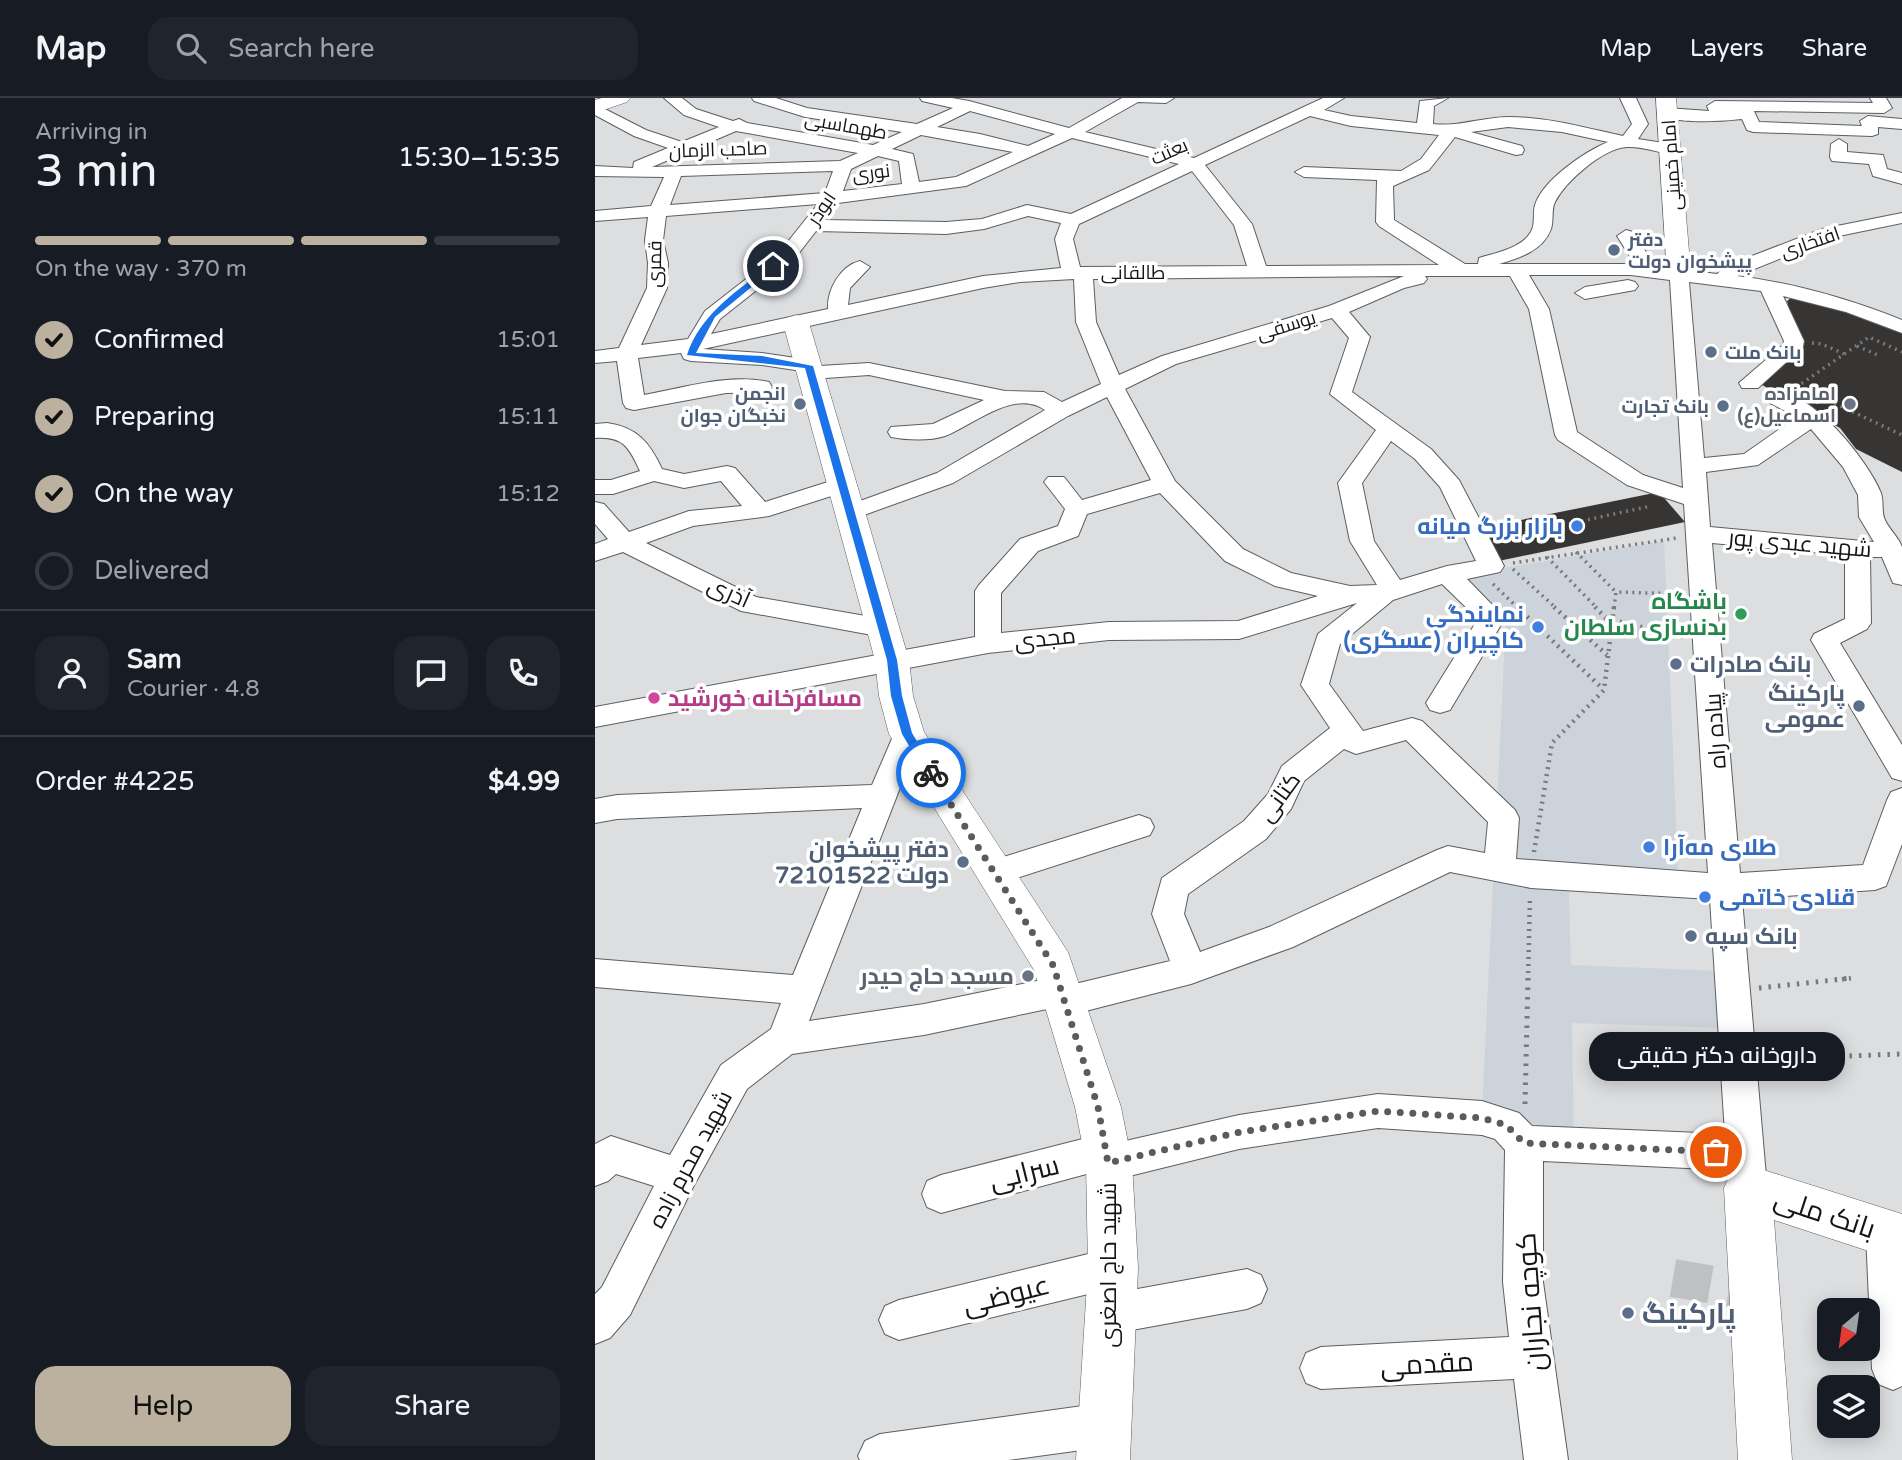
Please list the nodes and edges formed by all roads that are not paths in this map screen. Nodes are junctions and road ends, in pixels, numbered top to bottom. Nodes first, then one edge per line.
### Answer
1 (620, 98) edge
2 (672, 98) edge
3 (760, 98) edge
4 (799, 98) edge
5 (928, 98) edge
6 (1097, 98) edge
7 (1142, 98) edge
8 (1166, 98) edge
9 (1336, 98) edge
10 (1440, 98) edge
11 (1628, 98) edge
12 (1878, 98) edge
13 (1127, 102) edge
14 (780, 106) junction
15 (969, 106) junction
16 (1667, 106) edge
17 (595, 108) edge
18 (1310, 111) junction
19 (1718, 117) junction
20 (1902, 124) edge
21 (734, 126) junction
22 (1425, 127) junction
23 (919, 129) junction
24 (1451, 131) junction
25 (1071, 133) junction
26 (1628, 141) junction
27 (1839, 144) dead end
28 (684, 148) junction
29 (1670, 149) junction
30 (878, 150) junction
31 (1516, 150) dead end
32 (1028, 151) junction
33 (729, 154) dead end
34 (1195, 163) junction
35 (843, 166) junction
36 (718, 169) junction
37 (675, 171) junction
38 (595, 172) edge
39 (1304, 172) dead end
40 (624, 173) junction
41 (1401, 176) junction
42 (1902, 179) edge
43 (911, 188) junction
44 (832, 198) junction
45 (658, 211) junction
46 (595, 216) edge
47 (1902, 218) edge
48 (1073, 220) junction
49 (810, 225) junction
50 (1626, 236) dead end
51 (860, 267) dead end
52 (1615, 269) junction
53 (1461, 270) junction
54 (1516, 270) junction
55 (1649, 271) junction
56 (1258, 272) junction
57 (1077, 273) junction
58 (1679, 275) junction
59 (1723, 279) junction
60 (1769, 286) junction
61 (1585, 293) dead end
62 (1336, 310) junction
63 (1902, 313) edge
64 (839, 314) junction
65 (1870, 315) junction
66 (796, 323) junction
67 (1902, 327) edge
68 (695, 344) junction
69 (627, 354) junction
70 (595, 357) edge
71 (810, 369) junction
72 (1750, 383) dead end
73 (761, 387) dead end
74 (1113, 387) junction
75 (1005, 398) junction
76 (1778, 398) dead end
77 (1060, 411) junction
78 (1814, 417) junction
79 (1388, 429) junction
80 (595, 431) edge
81 (899, 432) dead end
82 (1695, 466) junction
83 (653, 474) junction
84 (1056, 482) dead end
85 (1164, 484) junction
86 (595, 487) edge
87 (846, 499) junction
88 (1697, 500) junction
89 (595, 509) edge
90 (1077, 509) junction
91 (760, 511) junction
92 (1699, 534) junction
93 (624, 542) junction
94 (1857, 548) junction
95 (1897, 551) edge
96 (595, 554) edge
97 (1447, 574) junction
98 (1902, 577) edge
99 (1389, 592) junction
100 (1351, 594) junction
101 (888, 644) junction
102 (988, 644) junction
103 (1440, 703) dead end
104 (595, 717) edge
105 (1347, 731) junction
106 (907, 734) junction
107 (1902, 771) edge
108 (881, 796) junction
109 (1902, 800) edge
110 (595, 811) edge
111 (1139, 827) dead end
112 (1499, 869) junction
113 (995, 872) junction
114 (1726, 887) junction
115 (1191, 970) junction
116 (595, 973) edge
117 (802, 990) junction
118 (1063, 996) junction
119 (784, 1039) junction
120 (1524, 1143) junction
121 (1107, 1157) junction
122 (595, 1168) edge
123 (1747, 1170) junction
124 (679, 1176) junction
125 (941, 1194) dead end
126 (1894, 1236) edge
127 (1113, 1268) junction
128 (1247, 1289) dead end
129 (1110, 1314) junction
130 (899, 1320) dead end
131 (595, 1323) edge
132 (1533, 1357) junction
133 (1321, 1368) dead end
134 (1893, 1369) dead end
135 (1103, 1442) edge
136 (880, 1456) dead end
137 (1546, 1460) edge
138 (1765, 1460) edge

1 - 17 main road
2 - 21 street, طهماسبی
3 - 14 street
4 - 14 street
5 - 15 street
6 - 13 street
7 - 8 street
9 - 18 street, بعثت
10 - 22 street
11 - 26 street
12 - 19 street
13 - 25 street, نوری
14 - 21 street
14 - 23 street
15 - 23 street, ابوذر
15 - 25 street
16 - 19 street
16 - 29 main road, امام خمینی
17 - 28 street
18 - 22 street
18 - 34 street, بعثت
19 - 20 street
21 - 28 street
21 - 30 street, طهماسبی
22 - 24 street
23 - 30 street, ابوذر
23 - 32 street
24 - 26 street
24 - 31 street
24 - 41 street
25 - 32 street, نوری
25 - 34 street
26 - 29 street
26 - 53 street
27 - 42 street
28 - 40 street
29 - 58 main road, امام خمینی
30 - 35 street, ابوذر
30 - 43 street, طهماسبی
32 - 43 street, نوری
33 - 36 street
34 - 48 street, بعثت
34 - 56 street
35 - 36 street, صاحب الزمان
35 - 44 street, ابوذر
36 - 37 street, صاحب الزمان
37 - 40 street, صاحب الزمان
37 - 45 street, قمری
38 - 40 street, صاحب الزمان
39 - 41 street
41 - 53 street
43 - 44 street, نوری
44 - 45 street, نوری
44 - 49 street, ابوذر
45 - 46 street, نوری
45 - 69 street, قمری
47 - 59 street, افتخاری
48 - 49 street
48 - 57 street
49 - 68 street, ابوذر
50 - 55 street
51 - 64 street
52 - 54 street, طالقانی
52 - 55 street, طالقانی
52 - 61 street
53 - 54 street, طالقانی
53 - 56 street, طالقانی
53 - 62 street, یوسفی
54 - 88 street
55 - 58 street, طالقانی
56 - 57 street, طالقانی
57 - 64 street, طالقانی
57 - 74 street
58 - 59 street, طالقانی
58 - 82 street, پیاده راه
59 - 60 street, طالقانی
60 - 65 street, طالقانی
60 - 72 street
62 - 74 street, یوسفی
62 - 79 street
63 - 65 street
64 - 66 street, طالقانی
65 - 67 street, طالقانی
66 - 68 street, طالقانی
66 - 71 main road, شهید حاج اصغری
68 - 69 street, طالقانی
68 - 71 street
69 - 70 street, طالقانی
69 - 73 street
71 - 75 street
71 - 87 main road, شهید حاج اصغری
74 - 77 street, یوسفی
74 - 85 street
75 - 77 street
75 - 81 street
76 - 78 street
77 - 87 street, یوسفی
78 - 82 street
78 - 95 street
79 - 97 street, مجدی
79 - 99 street
80 - 83 street
82 - 88 street, پیاده راه
83 - 86 street
83 - 91 street
84 - 90 street
85 - 90 street
85 - 100 street
87 - 91 street, یوسفی
87 - 101 main road, شهید حاج اصغری
88 - 92 street, پیاده راه
89 - 93 street, آذری
90 - 102 street
91 - 93 street, یوسفی
92 - 94 street, شهید عبدی پور
92 - 114 street, پیاده راه
93 - 96 street, یوسفی
93 - 101 street, آذری
94 - 95 street, شهید عبدی پور
94 - 107 street
95 - 98 street
97 - 99 street, مجدی
97 - 103 street
99 - 100 street, مجدی
99 - 105 street
100 - 102 street, مجدی
101 - 102 street, مجدی
101 - 104 street, مجدی
101 - 106 main road, شهید حاج اصغری
105 - 112 street
105 - 115 street, کتانی
106 - 108 street
106 - 113 main road, شهید حاج اصغری
108 - 110 street
108 - 117 street
109 - 114 street
111 - 113 street
112 - 114 street
112 - 115 street
113 - 118 main road, شهید حاج اصغری
114 - 123 street, پیاده راه
115 - 118 street
116 - 117 street
117 - 119 street
118 - 119 street
118 - 121 main road, شهید حاج اصغری
119 - 124 street, شهید محرم زاده
120 - 121 street, سرابی
120 - 123 street
120 - 132 street, کوچه نجاران
121 - 125 street, سرابی
121 - 127 main road, شهید حاج اصغری
122 - 124 street
123 - 126 main road, بانک ملی
123 - 138 main road
124 - 131 street, شهید محرم زاده
126 - 134 street
127 - 129 main road, شهید حاج اصغری
127 - 130 street, عیوضی
128 - 129 street
129 - 135 main road, شهید حاج اصغری
132 - 133 street, مقدمی
132 - 137 street, کوچه نجاران
135 - 136 street

